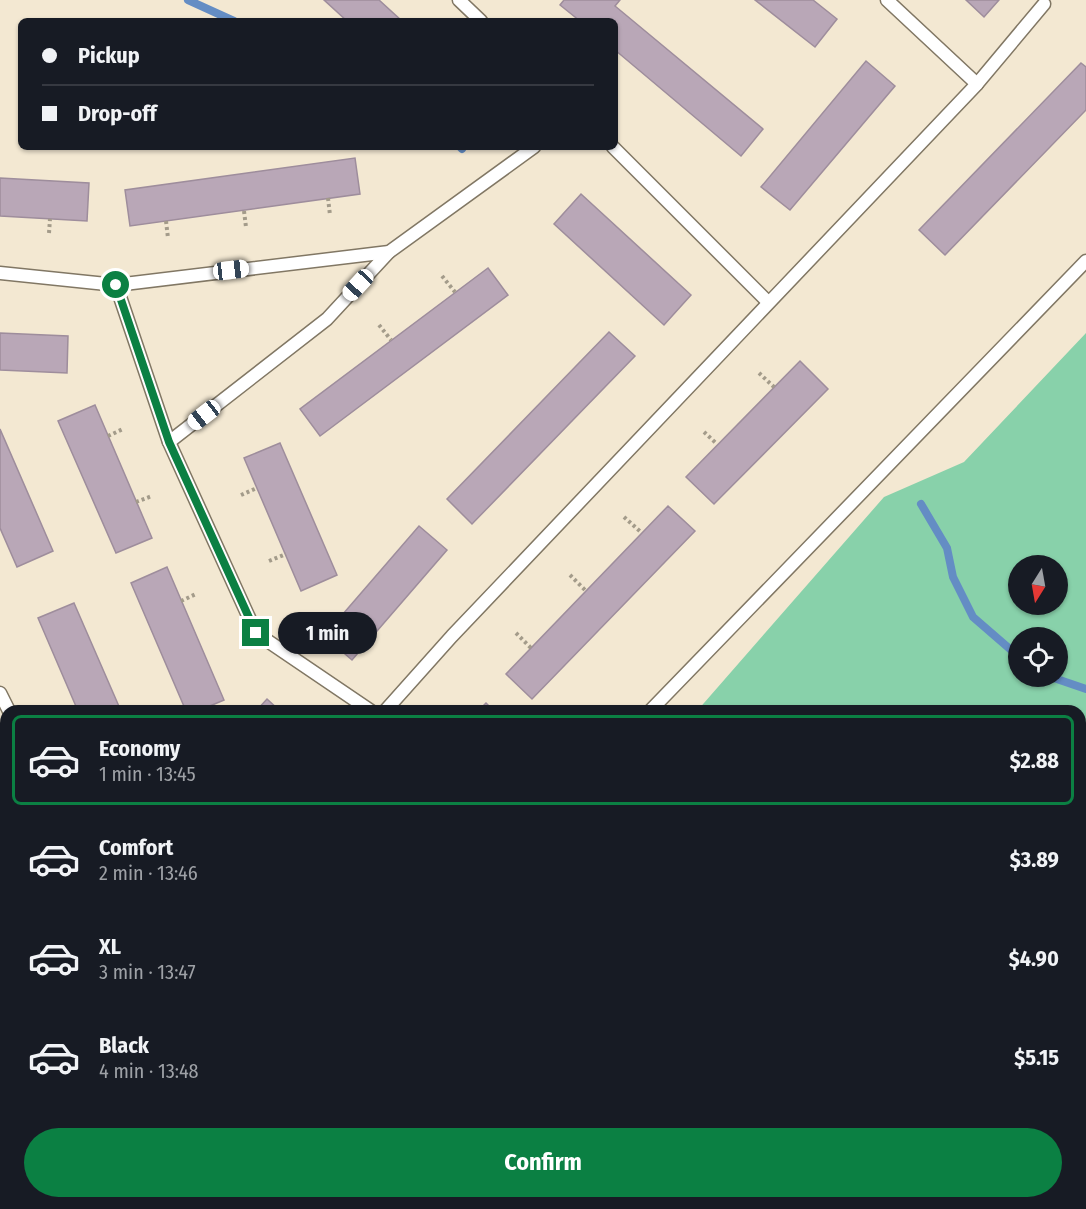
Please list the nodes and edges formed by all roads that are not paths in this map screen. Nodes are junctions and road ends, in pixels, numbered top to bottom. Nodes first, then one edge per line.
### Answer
1 (459, 0) edge
2 (887, 0) edge
3 (1044, 4) dead end
4 (478, 18) edge
5 (977, 84) junction
6 (530, 150) edge
7 (616, 150) edge
8 (389, 252) junction
9 (1086, 261) edge
10 (0, 273) edge
11 (116, 285) junction
12 (768, 302) junction
13 (169, 442) junction
14 (362, 705) edge
15 (389, 705) edge
16 (656, 705) edge

1 - 4 lane
2 - 5 lane
3 - 5 lane
5 - 12 lane
6 - 8 lane
7 - 12 lane
8 - 11 lane
8 - 13 lane
9 - 16 lane
10 - 11 lane
11 - 13 lane
12 - 15 lane
13 - 14 lane

